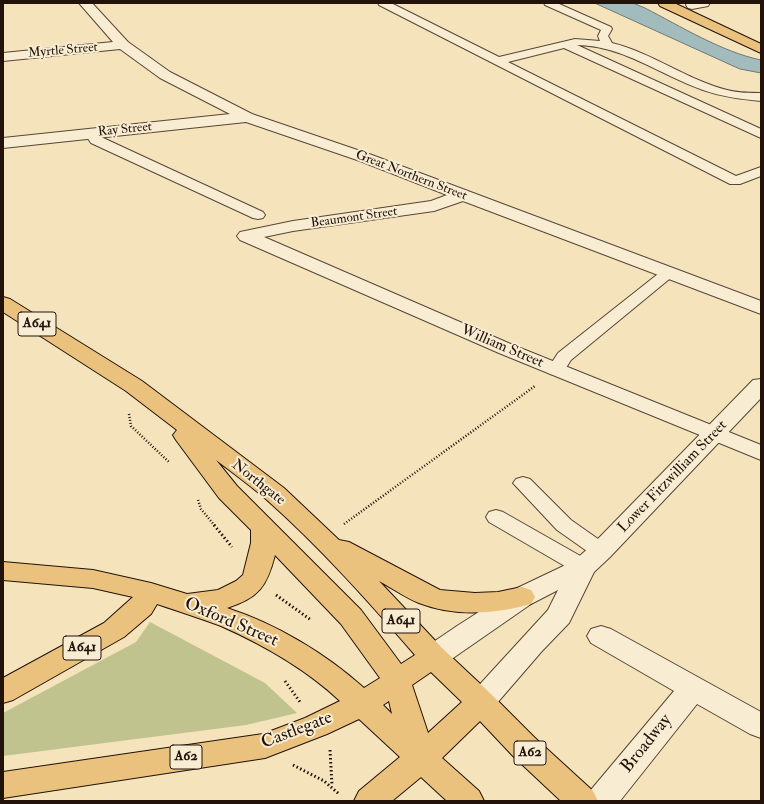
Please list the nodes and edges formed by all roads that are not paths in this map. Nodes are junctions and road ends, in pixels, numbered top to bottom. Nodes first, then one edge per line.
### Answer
1 (85, 3) edge
2 (383, 3) edge
3 (549, 3) edge
4 (664, 3) edge
5 (695, 4) edge
6 (761, 36) edge
7 (565, 44) junction
8 (608, 45) junction
9 (123, 46) junction
10 (761, 49) edge
11 (3, 57) edge
12 (497, 61) junction
13 (761, 97) edge
14 (247, 117) junction
15 (91, 134) junction
16 (761, 134) edge
17 (3, 143) edge
18 (761, 172) edge
19 (462, 196) junction
20 (258, 215) dead end
21 (246, 236) joint
22 (668, 273) junction
23 (3, 303) edge
24 (761, 308) edge
25 (556, 370) junction
26 (761, 385) edge
27 (168, 414) junction
28 (714, 434) junction
29 (761, 453) edge
30 (524, 483) dead end
31 (496, 517) dead end
32 (263, 528) junction
33 (322, 538) junction
34 (592, 559) junction
35 (3, 571) edge
36 (151, 592) junction
37 (522, 597) junction
38 (188, 604) junction
39 (601, 636) dead end
40 (433, 657) junction
41 (397, 682) junction
42 (693, 688) junction
43 (3, 692) edge
44 (481, 702) junction
45 (362, 704) junction
46 (761, 726) edge
47 (421, 758) junction
48 (3, 785) edge
49 (370, 801) edge
50 (468, 801) edge
51 (582, 801) edge
52 (601, 801) edge

1 - 9 street, Great Northern Street
2 - 12 lane
3 - 8 lane
4 - 10 main road
5 - 6 main road
7 - 8 lane
7 - 12 lane
7 - 16 lane
8 - 13 lane
9 - 11 street, Myrtle Street
9 - 14 street, Great Northern Street
12 - 18 lane
14 - 15 street, Ray Street
14 - 19 street, Great Northern Street
15 - 17 street, Ray Street
15 - 20 lane
19 - 21 street, Beaumont Street
19 - 22 street, Great Northern Street
21 - 25 street, William Street
22 - 24 street, Great Northern Street
22 - 25 lane
23 - 27 main road, Northgate / A641
25 - 28 street, William Street
26 - 28 street, Lower Fitzwilliam Street
27 - 32 main road, A641
27 - 33 main road, Northgate / A641
28 - 29 street, William Street
28 - 34 street, Lower Fitzwilliam Street
30 - 34 lane
31 - 34 lane
32 - 38 main road
32 - 41 main road, A641
33 - 37 main road
33 - 40 main road, Northgate / A641
34 - 37 street, Lower Fitzwilliam Street
34 - 44 street, Lower Fitzwilliam Street
35 - 36 main road, Oxford Street
36 - 38 main road, Oxford Street
36 - 43 main road, A641
37 - 40 street, Lower Fitzwilliam Street
38 - 45 main road, Oxford Street
39 - 42 street
40 - 41 main road, Castlegate / A62
40 - 44 main road, Northgate / A641
41 - 45 main road, Castlegate / A62
41 - 47 main road, A641
42 - 46 street
42 - 52 street, Broadway
44 - 47 main road
44 - 51 main road, A62
45 - 47 main road, Oxford Street
45 - 48 main road, Castlegate / A62
47 - 49 main road
47 - 50 main road, Oxford Street

